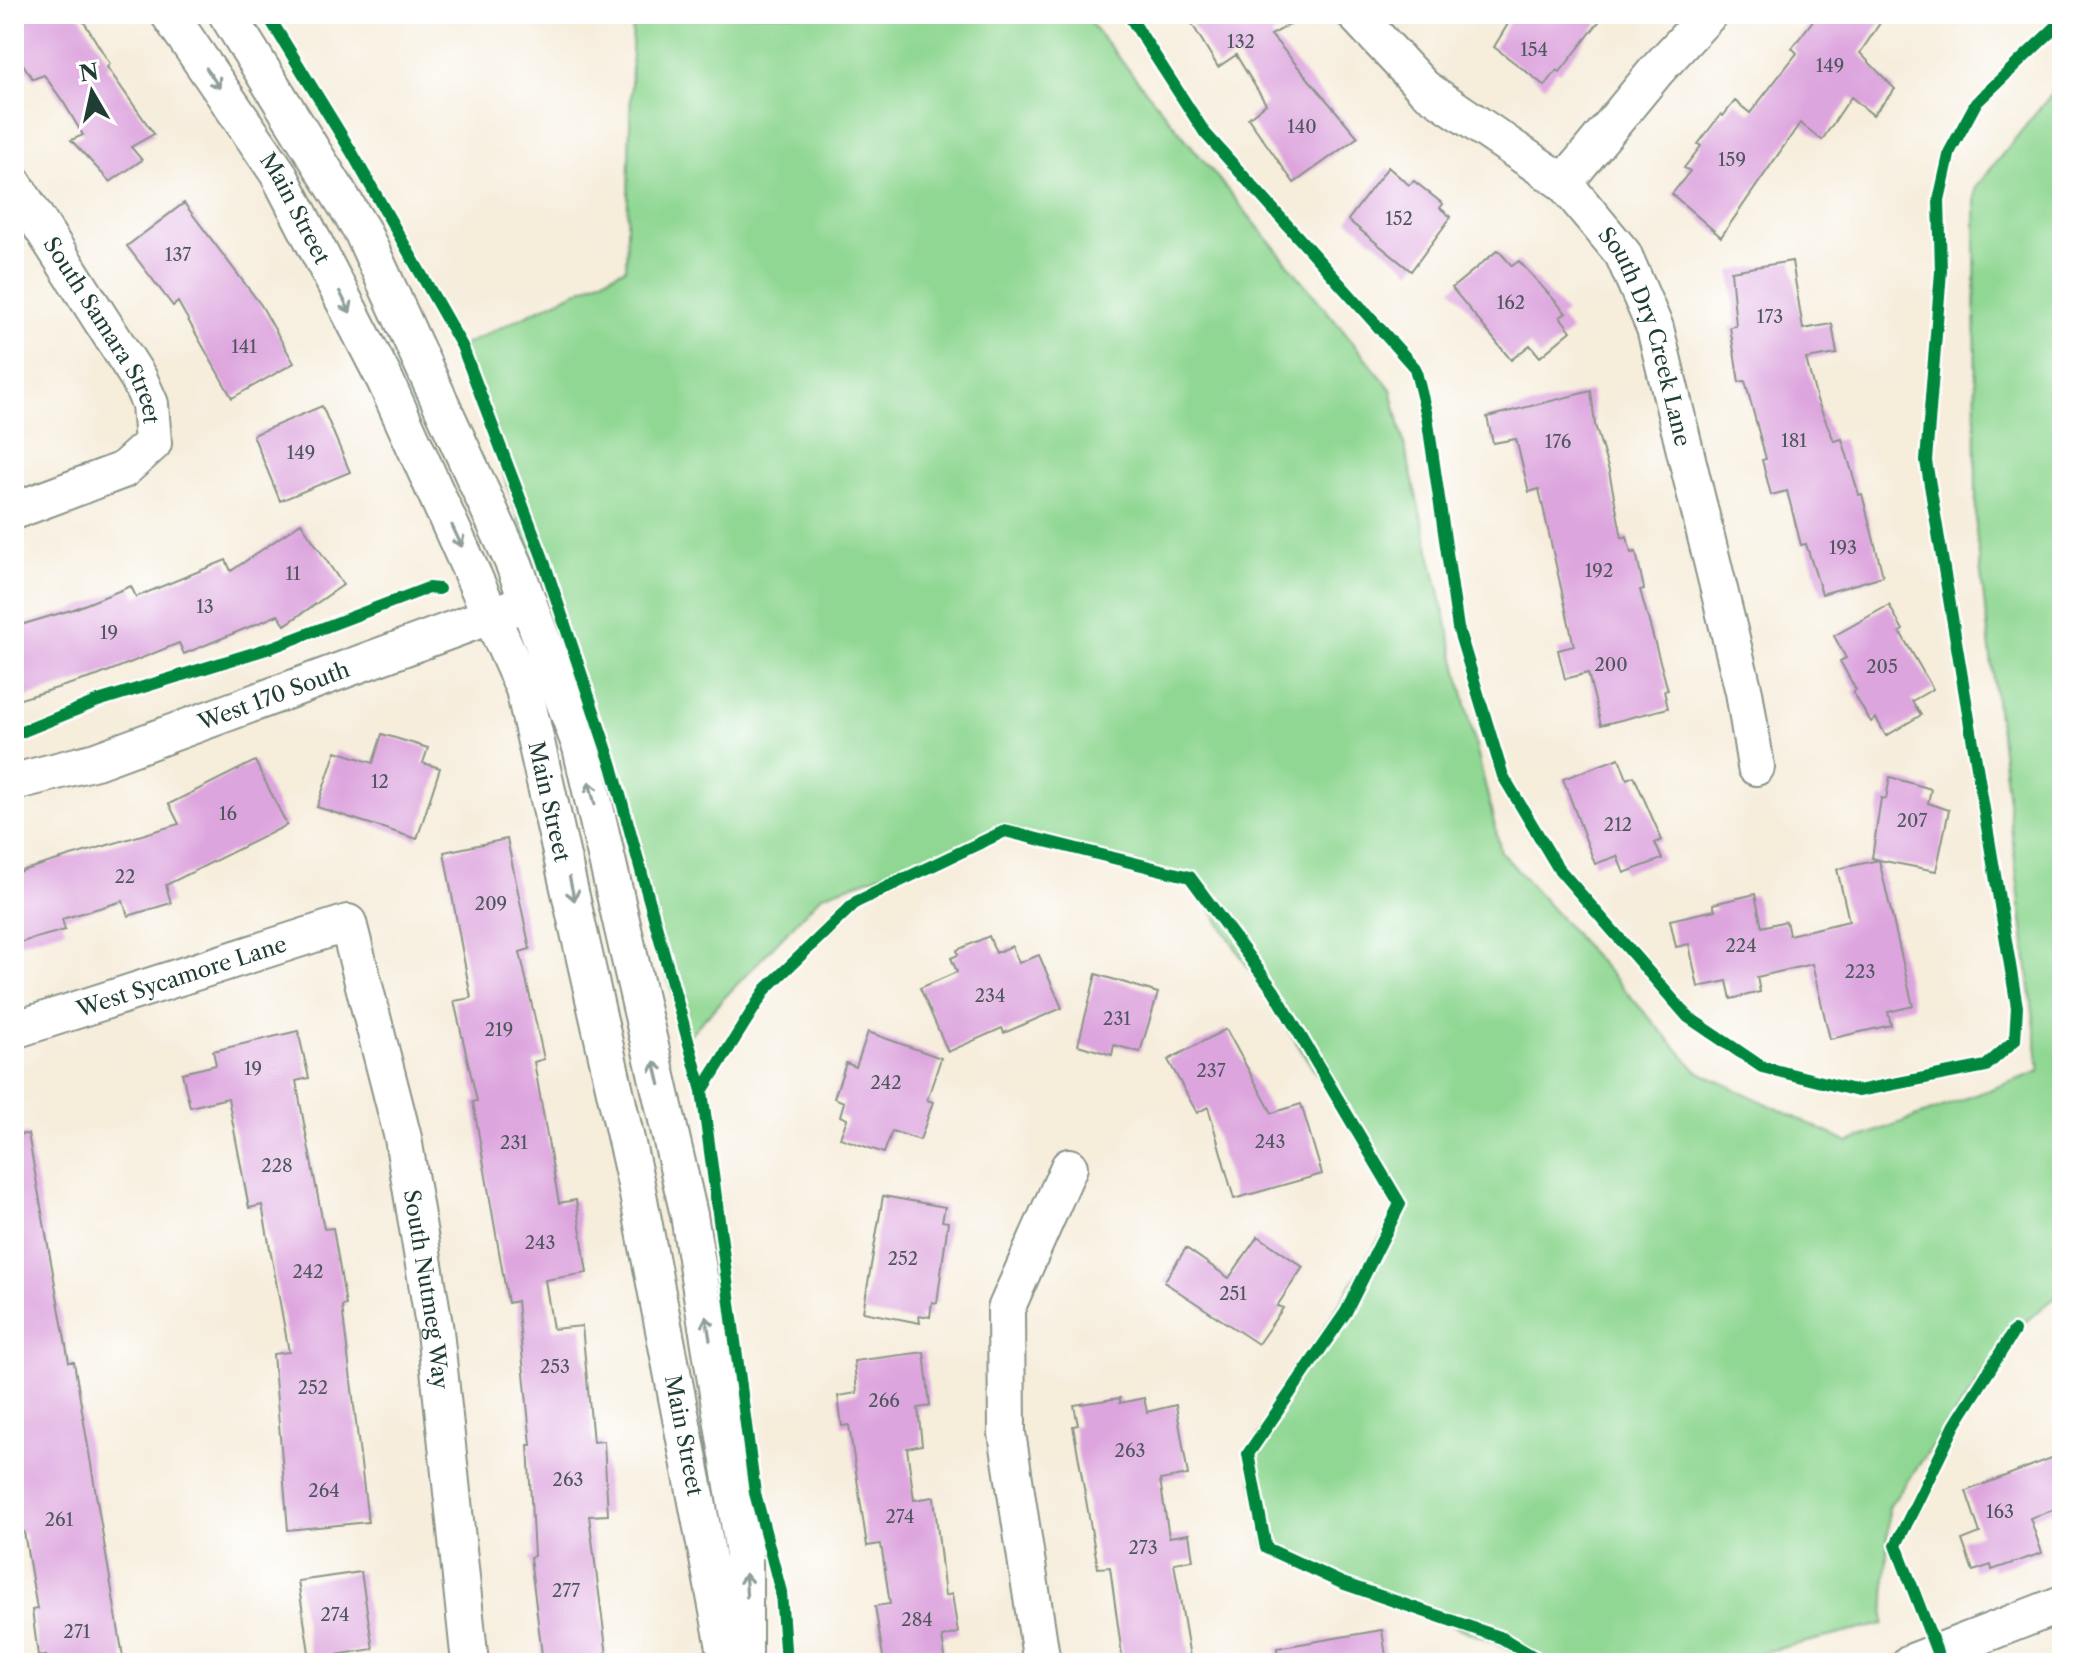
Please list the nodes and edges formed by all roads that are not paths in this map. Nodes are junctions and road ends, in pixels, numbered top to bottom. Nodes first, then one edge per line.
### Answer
1 (169, 14) edge
2 (227, 14) edge
3 (1355, 14) edge
4 (1709, 14) edge
5 (1564, 183) junction
6 (14, 184) edge
7 (14, 511) edge
8 (530, 601) junction
9 (491, 616) junction
10 (1756, 767) dead end
11 (14, 782) edge
12 (348, 923) joint
13 (14, 1030) edge
14 (1069, 1167) dead end
15 (2062, 1604) edge
16 (470, 1663) edge
17 (728, 1663) edge
18 (744, 1663) edge
19 (1042, 1663) edge
20 (1910, 1663) edge

1 -> 9 street, Main Street
2 - 8 street, Main Street
3 - 5 street, South Dry Creek Lane
4 - 5 street
5 - 10 street, South Dry Creek Lane
6 - 7 street, South Samara Street
8 - 9 street, West 170 South
18 -> 8 street, Main Street
9 - 11 street, West 170 South
9 -> 17 street, Main Street
12 - 13 street, West Sycamore Lane
12 - 16 street, South Nutmeg Way
14 - 19 street
15 - 20 street

